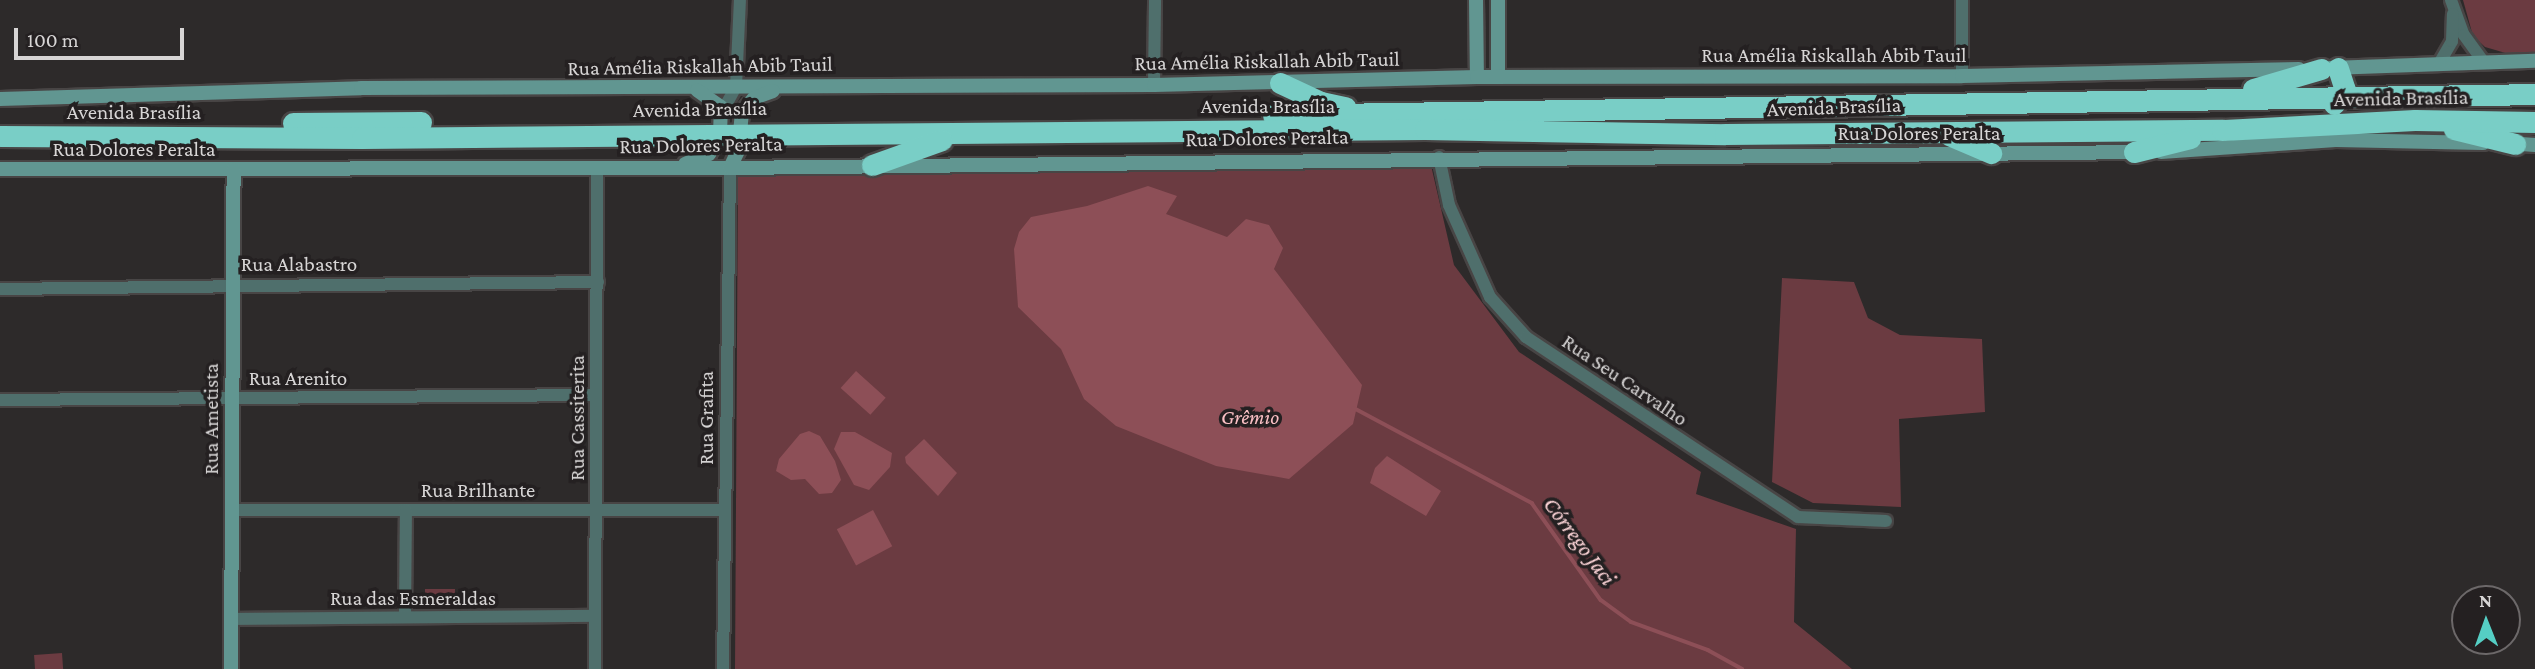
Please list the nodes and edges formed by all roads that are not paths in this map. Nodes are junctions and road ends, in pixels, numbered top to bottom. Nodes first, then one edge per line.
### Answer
1 (740, 0) edge
2 (1155, 0) edge
3 (1476, 0) edge
4 (1498, 0) edge
5 (1962, 0) edge
6 (2452, 3) edge
7 (2483, 61) junction
8 (2535, 61) edge
9 (2440, 62) junction
10 (1962, 76) junction
11 (1477, 77) junction
12 (1498, 77) junction
13 (2337, 79) junction
14 (1280, 83) junction
15 (1154, 85) junction
16 (791, 86) junction
17 (736, 87) junction
18 (696, 89) junction
19 (2535, 94) edge
20 (0, 99) edge
21 (2152, 101) junction
22 (1406, 114) junction
23 (2415, 120) junction
24 (2535, 122) edge
25 (0, 123) edge
26 (2259, 126) junction
27 (730, 128) junction
28 (1906, 129) junction
29 (2222, 130) junction
30 (1003, 132) junction
31 (0, 136) edge
32 (2525, 144) edge
33 (2134, 152) junction
34 (1991, 153) junction
35 (1439, 157) junction
36 (771, 165) junction
37 (872, 165) junction
38 (597, 167) junction
39 (669, 167) junction
40 (730, 168) junction
41 (0, 169) edge
42 (234, 170) junction
43 (598, 282) junction
44 (232, 283) junction
45 (0, 289) edge
46 (596, 395) junction
47 (233, 398) junction
48 (0, 400) edge
49 (596, 509) junction
50 (232, 510) junction
51 (406, 510) junction
52 (724, 510) junction
53 (1886, 520) dead end
54 (595, 616) junction
55 (405, 617) junction
56 (232, 619) junction
57 (232, 669) edge
58 (595, 669) edge
59 (723, 669) edge

1 - 17 street
2 - 15 street
3 - 11 main road
4 - 12 main road
5 - 10 street
6 - 7 street
6 - 9 street
7 - 8 main road, Rua Amélia Riskallah Abib Tauil
7 - 9 main road, Rua Amélia Riskallah Abib Tauil
9 - 13 main road, Rua Amélia Riskallah Abib Tauil
10 - 12 main road, Rua Amélia Riskallah Abib Tauil
10 - 13 main road, Rua Amélia Riskallah Abib Tauil
11 - 12 main road, Rua Amélia Riskallah Abib Tauil
11 - 14 main road, Rua Amélia Riskallah Abib Tauil
13 - 19 highway, Avenida Brasília
13 - 21 highway, Avenida Brasília
13 - 21 highway
13 - 26 highway
14 - 15 main road, Rua Amélia Riskallah Abib Tauil
14 - 22 highway
15 - 16 main road, Rua Amélia Riskallah Abib Tauil
16 - 17 main road, Rua Amélia Riskallah Abib Tauil
16 - 27 main road
17 - 18 main road, Rua Amélia Riskallah Abib Tauil
17 - 27 street
18 - 20 main road, Rua Amélia Riskallah Abib Tauil
18 - 27 main road
21 - 22 highway, Avenida Brasília
22 - 27 highway, Avenida Brasília
23 - 24 highway, Avenida Brasília
23 - 26 highway, Avenida Brasília
23 - 32 highway
25 - 27 highway, Avenida Brasília
26 - 29 highway, Avenida Brasília
27 - 30 highway, Avenida Brasília
27 - 31 highway, Avenida Brasília
27 - 36 main road
27 - 39 main road
27 - 40 main road
28 - 29 highway, Avenida Brasília
28 - 30 highway, Avenida Brasília
28 - 34 highway
29 - 33 highway
30 - 37 highway
32 - 33 main road, Rua Dolores Peralta
33 - 34 main road, Rua Dolores Peralta
34 - 35 main road, Rua Dolores Peralta
35 - 37 main road, Rua Dolores Peralta
35 - 53 street, Rua Seu Carvalho
36 - 37 main road, Rua Dolores Peralta
36 - 40 main road, Rua Dolores Peralta
38 - 39 main road, Rua Dolores Peralta
38 - 42 main road, Rua Dolores Peralta
38 - 43 street, Rua Cassiterita
39 - 40 main road, Rua Dolores Peralta
40 - 52 street, Rua Grafita
41 - 42 main road, Rua Dolores Peralta
42 - 44 main road, Rua Ametista
43 - 44 street, Rua Alabastro
43 - 46 street, Rua Cassiterita
44 - 45 street, Rua Alabastro
44 - 47 main road, Rua Ametista
46 - 47 street, Rua Arenito
46 - 49 street, Rua Cassiterita
47 - 48 street, Rua Arenito
47 - 50 main road, Rua Ametista
49 - 51 street, Rua Brilhante
49 - 52 street, Rua Brilhante
49 - 54 street, Rua Cassiterita
50 - 51 street, Rua Brilhante
50 - 56 main road, Rua Ametista
51 - 55 street
52 - 59 street, Rua Grafita
54 - 55 street, Rua das Esmeraldas
54 - 58 street, Rua Cassiterita
55 - 56 street, Rua das Esmeraldas
56 - 57 main road, Rua Ametista

